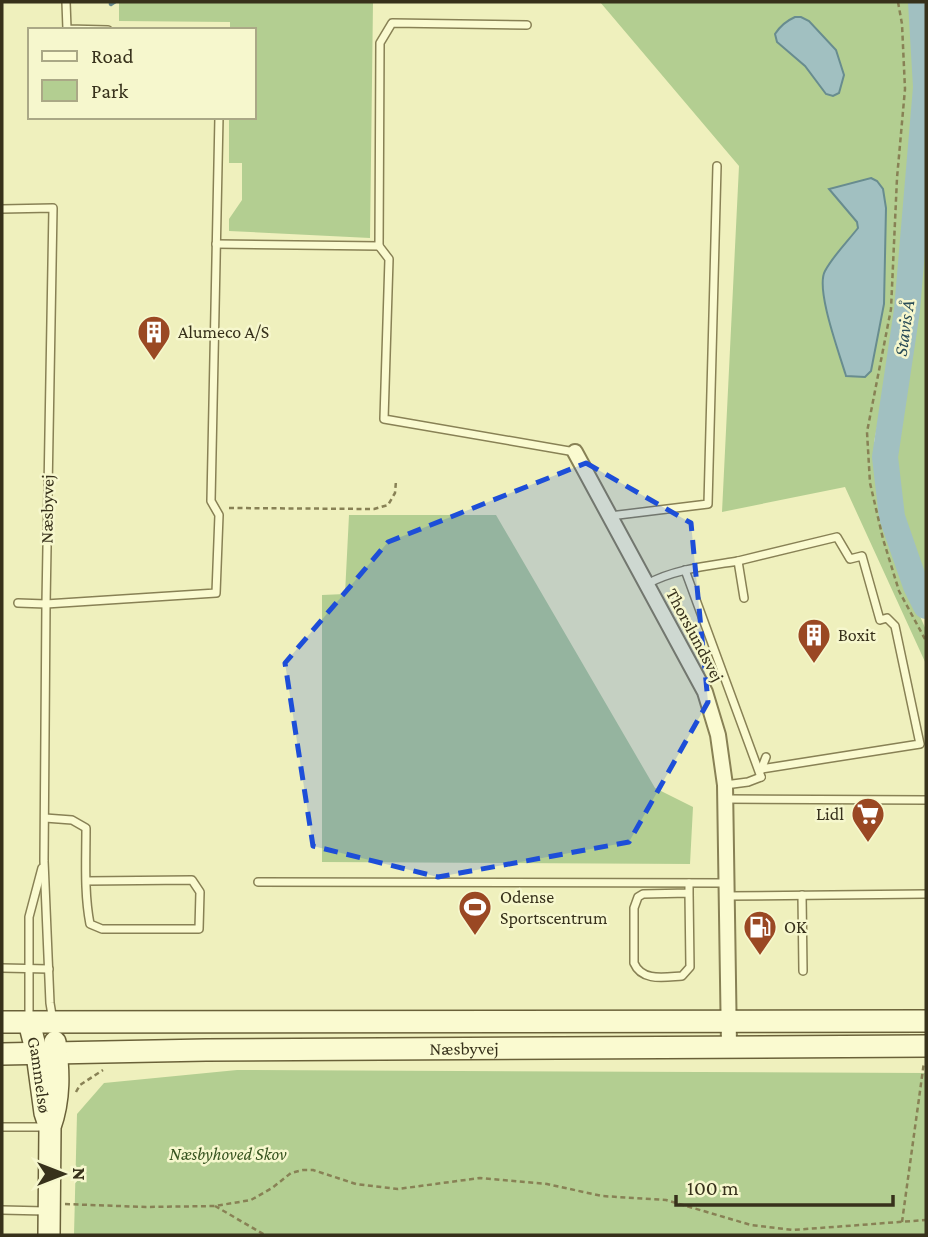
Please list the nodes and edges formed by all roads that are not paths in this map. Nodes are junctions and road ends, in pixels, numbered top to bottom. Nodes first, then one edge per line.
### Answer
1 (66, 2) edge
2 (527, 25) dead end
3 (67, 28) edge
4 (219, 119) edge
5 (717, 166) dead end
6 (2, 209) edge
7 (216, 244) junction
8 (379, 246) junction
9 (575, 452) joint
10 (610, 516) junction
11 (738, 561) junction
12 (685, 570) junction
13 (646, 585) junction
14 (744, 598) dead end
15 (18, 603) dead end
16 (46, 604) junction
17 (765, 757) dead end
18 (761, 773) junction
19 (725, 792) junction
20 (926, 800) edge
21 (45, 818) junction
22 (44, 861) junction
23 (86, 881) junction
24 (258, 882) dead end
25 (689, 883) junction
26 (726, 889) junction
27 (689, 893) junction
28 (926, 894) edge
29 (802, 895) junction
30 (2, 968) edge
31 (29, 969) junction
32 (49, 969) junction
33 (803, 971) dead end
34 (729, 1020) junction
35 (926, 1021) edge
36 (2, 1022) edge
37 (2, 1036) edge
38 (43, 1038) junction
39 (729, 1045) junction
40 (925, 1046) edge
41 (2, 1054) edge
42 (2, 1127) edge
43 (50, 1127) junction
44 (2, 1210) edge
45 (49, 1211) junction
46 (49, 1235) edge

1 - 3 lane
2 - 8 lane
4 - 7 lane
5 - 10 lane
6 - 16 lane, Næsbyvej
7 - 8 lane
7 - 16 lane
8 - 9 lane
9 - 10 street, Thorslundsvej
10 - 13 street, Thorslundsvej
11 - 12 lane
11 - 14 lane
11 - 18 lane
12 - 13 lane
12 - 18 lane
13 - 19 street, Thorslundsvej
15 - 16 lane
16 - 21 lane, Næsbyvej
17 - 18 lane
18 - 19 lane
19 - 20 lane
19 - 26 street, Thorslundsvej
21 - 22 lane, Næsbyvej
21 - 23 lane
22 - 31 lane, Næsbyvej
22 - 32 lane, Næsbyvej
23 - 23 lane
24 - 25 lane
25 - 26 lane
25 - 27 lane
26 - 29 lane
26 - 34 street, Thorslundsvej
27 - 27 lane
28 - 29 lane
29 - 33 lane
30 - 31 lane
31 - 32 lane
31 - 38 lane, Næsbyvej
32 - 38 lane, Næsbyvej
34 - 35 street, Næsbyvej
34 - 38 street, Næsbyvej
34 - 39 street, Thorslundsvej
36 - 38 street, Næsbyvej
37 - 38 street
38 - 39 street, Næsbyvej
38 - 41 street, Næsbyvej
38 - 43 street, Gammelsø
39 - 40 street, Næsbyvej
42 - 43 lane
43 - 45 street, Gammelsø
44 - 45 lane
45 - 46 street, Gammelsø

